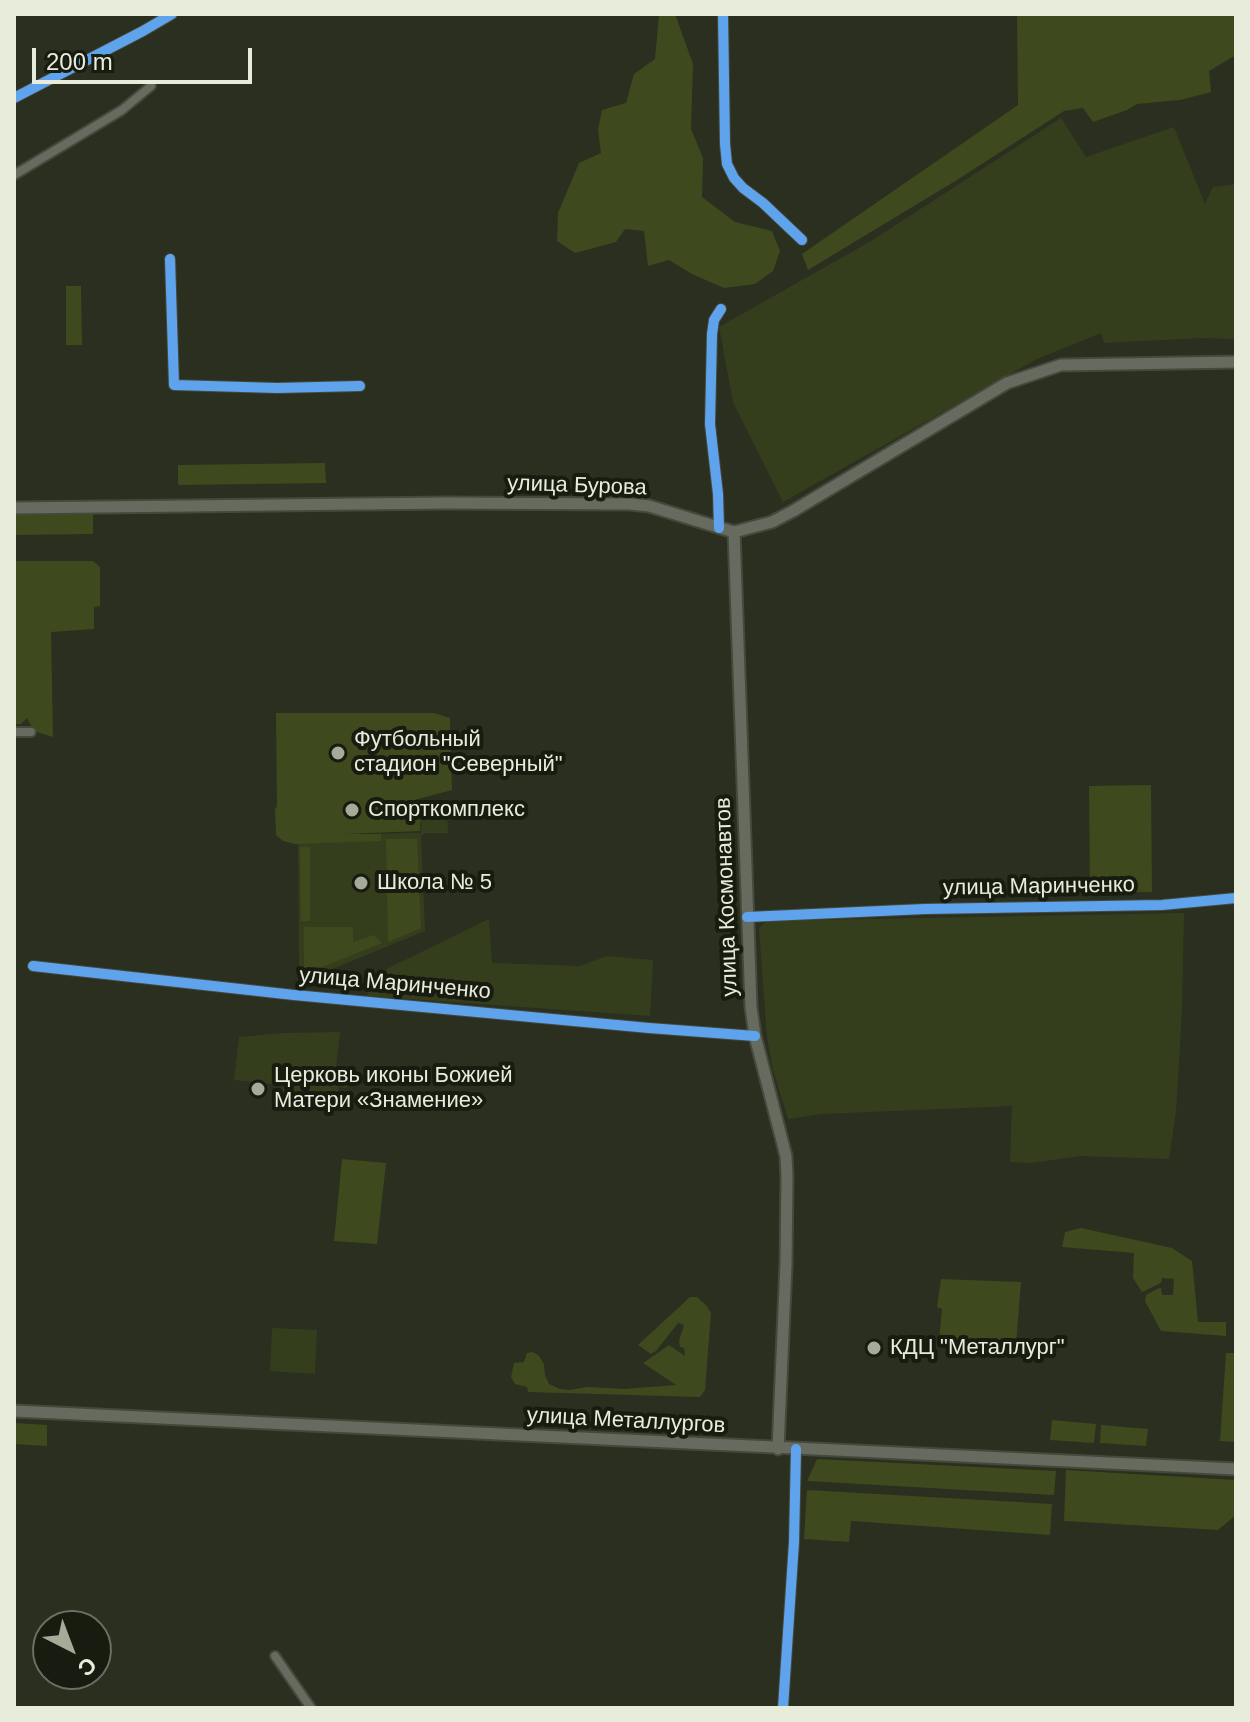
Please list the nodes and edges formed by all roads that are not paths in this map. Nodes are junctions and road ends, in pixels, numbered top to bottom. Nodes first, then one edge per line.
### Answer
1 (172, 14) edge
2 (723, 14) edge
3 (151, 86) dead end
4 (14, 98) edge
5 (14, 175) edge
6 (802, 240) dead end
7 (170, 259) dead end
8 (721, 309) dead end
9 (1236, 362) edge
10 (360, 386) dead end
11 (14, 508) edge
12 (719, 528) junction
13 (734, 532) junction
14 (14, 732) edge
15 (31, 732) dead end
16 (1236, 898) edge
17 (747, 917) junction
18 (33, 966) dead end
19 (755, 1036) junction
20 (14, 1411) edge
21 (778, 1449) junction
22 (796, 1449) junction
23 (1236, 1469) edge
24 (275, 1656) dead end
25 (311, 1708) edge
26 (783, 1708) edge

1 - 4 street
2 - 6 street
3 - 5 street
7 - 10 street
8 - 12 street
9 - 13 main road, улица Бурова
11 - 12 main road, улица Бурова
12 - 13 main road, улица Бурова
13 - 17 main road, улица Космонавтов
14 - 15 street
16 - 17 street, улица Маринченко
17 - 19 main road, улица Космонавтов
18 - 19 street, улица Маринченко
19 - 21 main road, улица Космонавтов
20 - 21 main road, улица Металлургов
21 - 22 main road, улица Металлургов
22 - 23 main road, улица Металлургов
22 - 26 street
24 - 25 street

